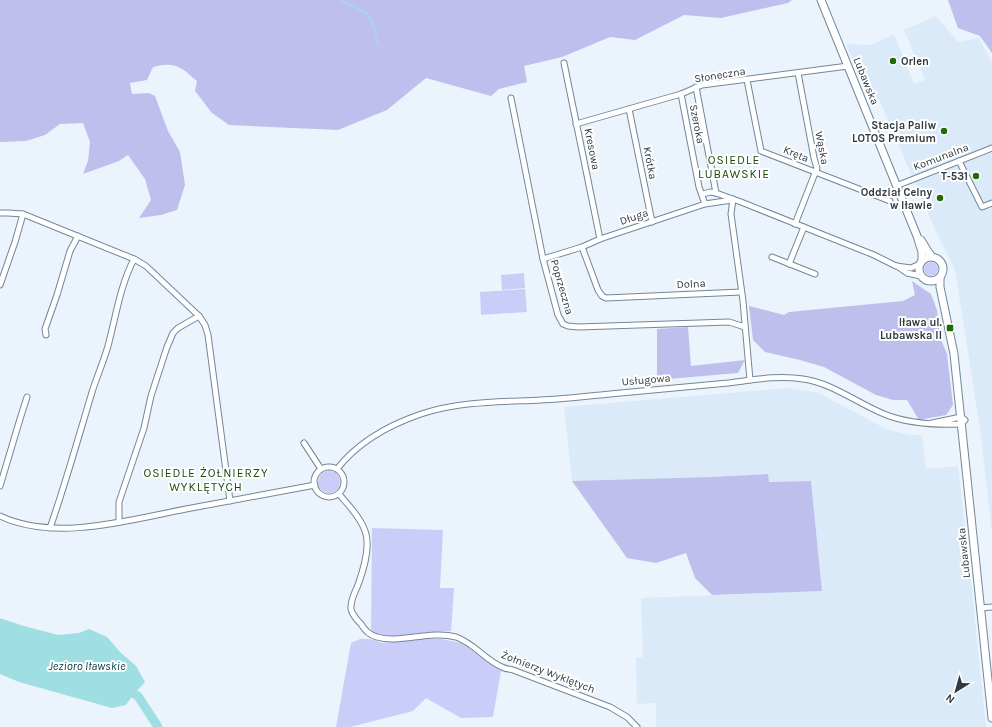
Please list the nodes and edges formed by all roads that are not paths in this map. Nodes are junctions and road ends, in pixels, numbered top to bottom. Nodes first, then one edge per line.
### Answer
1 (821, 0) edge
2 (825, 0) edge
3 (564, 64) dead end
4 (851, 68) junction
5 (798, 73) junction
6 (747, 80) junction
7 (696, 88) junction
8 (680, 94) junction
9 (511, 98) dead end
10 (629, 109) junction
11 (576, 124) junction
12 (992, 148) edge
13 (959, 161) junction
14 (816, 173) junction
15 (898, 185) junction
16 (716, 193) junction
17 (703, 194) junction
18 (734, 200) junction
19 (890, 201) dead end
20 (992, 203) edge
21 (705, 204) junction
22 (0, 213) edge
23 (23, 214) junction
24 (652, 222) junction
25 (795, 224) junction
26 (804, 227) junction
27 (78, 236) junction
28 (600, 239) junction
29 (582, 247) junction
30 (772, 257) dead end
31 (932, 257) junction
32 (134, 259) junction
33 (543, 259) junction
34 (921, 262) junction
35 (789, 264) junction
36 (896, 266) junction
37 (815, 274) dead end
38 (921, 276) junction
39 (940, 278) junction
40 (929, 281) junction
41 (0, 285) edge
42 (741, 292) junction
43 (945, 308) junction
44 (199, 316) junction
45 (745, 327) junction
46 (46, 335) dead end
47 (750, 380) junction
48 (27, 397) dead end
49 (962, 421) junction
50 (304, 443) dead end
51 (321, 469) junction
52 (337, 469) junction
53 (315, 485) junction
54 (0, 486) edge
55 (339, 494) junction
56 (230, 501) junction
57 (0, 516) edge
58 (119, 522) junction
59 (50, 528) junction
60 (986, 608) edge
61 (992, 666) edge
62 (992, 710) edge
63 (992, 718) edge
64 (637, 727) edge

1 - 4 main road, Lubawska
2 - 4 main road, Lubawska
3 - 11 street, Kresowa
4 - 5 street, Słoneczna
4 - 15 main road, Lubawska
5 - 6 street, Słoneczna
5 - 14 street, Wąska
6 - 7 street, Słoneczna
6 - 14 street, Kręta
7 - 8 street, Słoneczna
7 - 16 street, Szeroka
8 - 10 street, Słoneczna
8 - 17 street, Szeroka
9 - 33 street, Poprzeczna
10 - 11 street, Słoneczna
10 - 24 street, Krótka
11 - 28 street, Kresowa
12 - 13 street, Komunalna
13 - 15 street, Komunalna
13 - 20 street
14 - 19 street, Kręta
14 - 25 street, Wąska
15 - 31 main road, Lubawska
15 - 34 main road, Lubawska
16 - 17 street, Długa
16 - 18 street, Długa
17 - 21 street, Szeroka
18 - 21 street, Długa
18 - 25 street, Długa
18 - 42 street
21 - 24 street, Długa
22 - 23 street
23 - 27 street
23 - 41 street
24 - 28 street, Długa
25 - 26 street, Długa
26 - 35 street
26 - 36 street, Długa
27 - 32 street
27 - 46 street
28 - 29 street, Długa
29 - 33 street, Długa
29 - 42 street, Dolna
30 - 35 street
31 - 34 main road
31 - 39 main road
32 - 44 street
32 - 59 street
33 - 45 street, Poprzeczna
34 - 36 street, Długa
34 - 38 main road
35 - 37 street
36 - 38 street, Długa
38 - 40 main road
39 - 40 main road
39 - 43 main road, Lubawska
40 - 43 main road, Lubawska
42 - 45 street
43 - 49 main road, Lubawska
44 - 56 street
44 - 58 street
45 - 47 street
47 - 49 street, Usługowa
47 - 52 street, Usługowa
48 - 54 street
49 - 60 main road, Lubawska
50 - 51 street
51 - 52 street
51 - 53 street
52 - 55 street
53 - 55 street
53 - 56 street
55 - 64 street, Żołnierzy Wyklętych
56 - 58 street
57 - 59 street
58 - 59 street
60 - 61 main road, Lubawska
60 - 62 main road, Lubawska
62 - 63 main road, Lubawska

